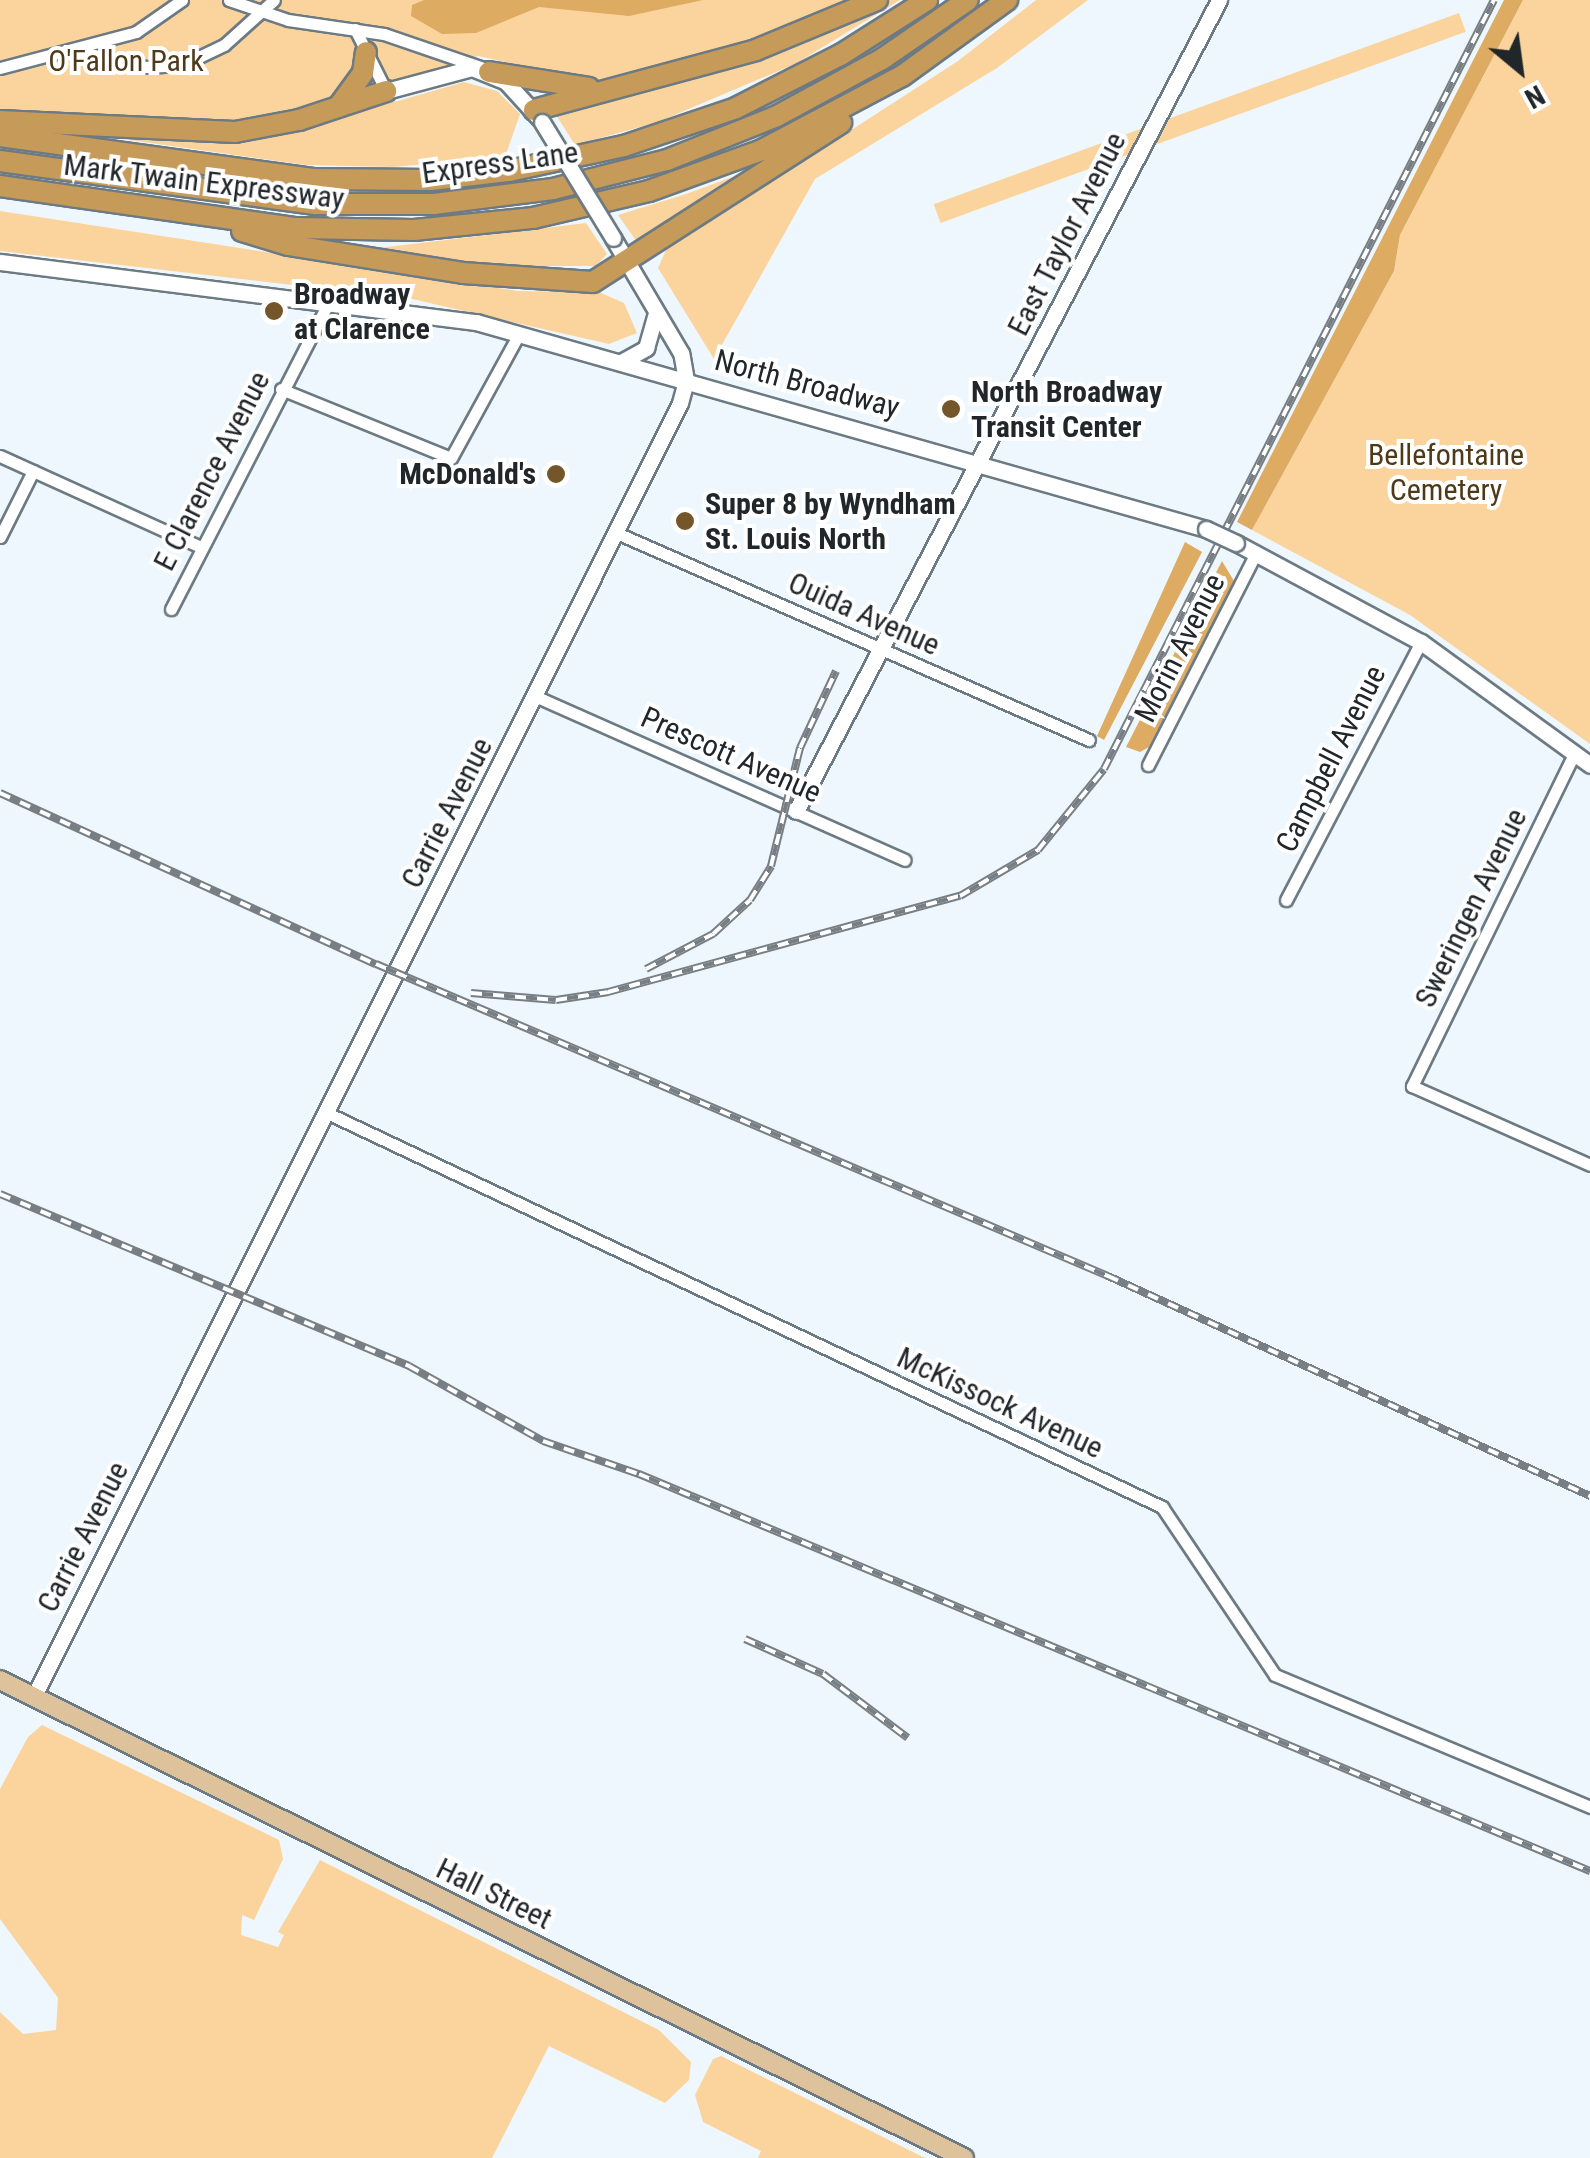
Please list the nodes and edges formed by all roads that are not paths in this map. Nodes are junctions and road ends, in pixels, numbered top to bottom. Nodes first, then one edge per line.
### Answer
1 (182, 0) edge
2 (229, 0) edge
3 (274, 0) edge
4 (877, 0) edge
5 (927, 0) edge
6 (968, 0) edge
7 (1007, 0) edge
8 (1219, 0) edge
9 (261, 13) junction
10 (354, 29) junction
11 (73, 50) junction
12 (366, 52) junction
13 (0, 68) edge
14 (489, 72) junction
15 (902, 76) junction
16 (601, 89) junction
17 (386, 92) junction
18 (337, 108) junction
19 (538, 116) junction
20 (0, 121) edge
21 (0, 136) edge
22 (0, 160) edge
23 (0, 186) edge
24 (198, 216) junction
25 (0, 262) edge
26 (629, 264) junction
27 (328, 303) junction
28 (656, 312) junction
29 (519, 334) junction
30 (621, 362) junction
31 (686, 380) junction
32 (281, 388) junction
33 (0, 456) edge
34 (980, 461) junction
35 (33, 471) junction
36 (619, 534) junction
37 (0, 537) edge
38 (201, 547) junction
39 (1256, 553) junction
40 (171, 610) dead end
41 (1420, 642) junction
42 (882, 649) junction
43 (537, 697) junction
44 (1089, 740) dead end
45 (1575, 752) junction
46 (1148, 765) dead end
47 (1590, 765) edge
48 (796, 811) junction
49 (904, 860) dead end
50 (1286, 900) dead end
51 (325, 1112) junction
52 (1590, 1165) edge
53 (0, 1680) edge
54 (34, 1696) junction
55 (1590, 1807) edge
56 (964, 2158) edge

1 - 11 street
2 - 9 street
3 - 9 street
4 - 16 highway
5 - 21 highway, Mark Twain Expressway
6 - 22 highway, Express Lane
7 - 15 highway, Mark Twain Expressway
8 - 34 street, East Taylor Avenue
9 - 10 street
9 - 11 street
10 - 12 street
10 - 14 street
11 - 13 street
12 - 17 street
12 - 18 highway
14 - 16 highway
14 - 17 street
14 - 19 street
15 - 24 highway, Mark Twain Expressway
15 - 26 highway
16 - 19 highway
17 - 18 highway
18 - 20 highway
19 - 26 street, bridge
23 - 24 highway, Mark Twain Expressway
24 - 26 highway
25 - 27 street, North Broadway
26 - 28 street
27 - 29 street, North Broadway
27 - 32 street, E Clarence Avenue
28 - 30 street
28 - 31 street
29 - 30 street, North Broadway
29 - 32 street
30 - 31 street, North Broadway
31 - 34 street, North Broadway
31 - 36 street, Carrie Avenue
32 - 38 street, E Clarence Avenue
33 - 35 street
34 - 39 street, North Broadway, bridge
34 - 42 street, East Taylor Avenue
35 - 37 street
35 - 38 street
36 - 42 street, Ouida Avenue
36 - 43 street, Carrie Avenue
38 - 40 street, E Clarence Avenue
39 - 41 street, North Broadway
39 - 46 street, Morin Avenue
41 - 45 street, North Broadway
41 - 50 street, Campbell Avenue
42 - 44 street, Ouida Avenue
42 - 48 street, East Taylor Avenue
43 - 48 street, Prescott Avenue
43 - 51 street, Carrie Avenue
45 - 47 street, North Broadway
45 - 52 street, Sweringen Avenue
48 - 49 street, Prescott Avenue
51 - 54 street, Carrie Avenue
51 - 55 street, McKissock Avenue
53 - 54 main road, Hall Street
54 - 56 main road, Hall Street

